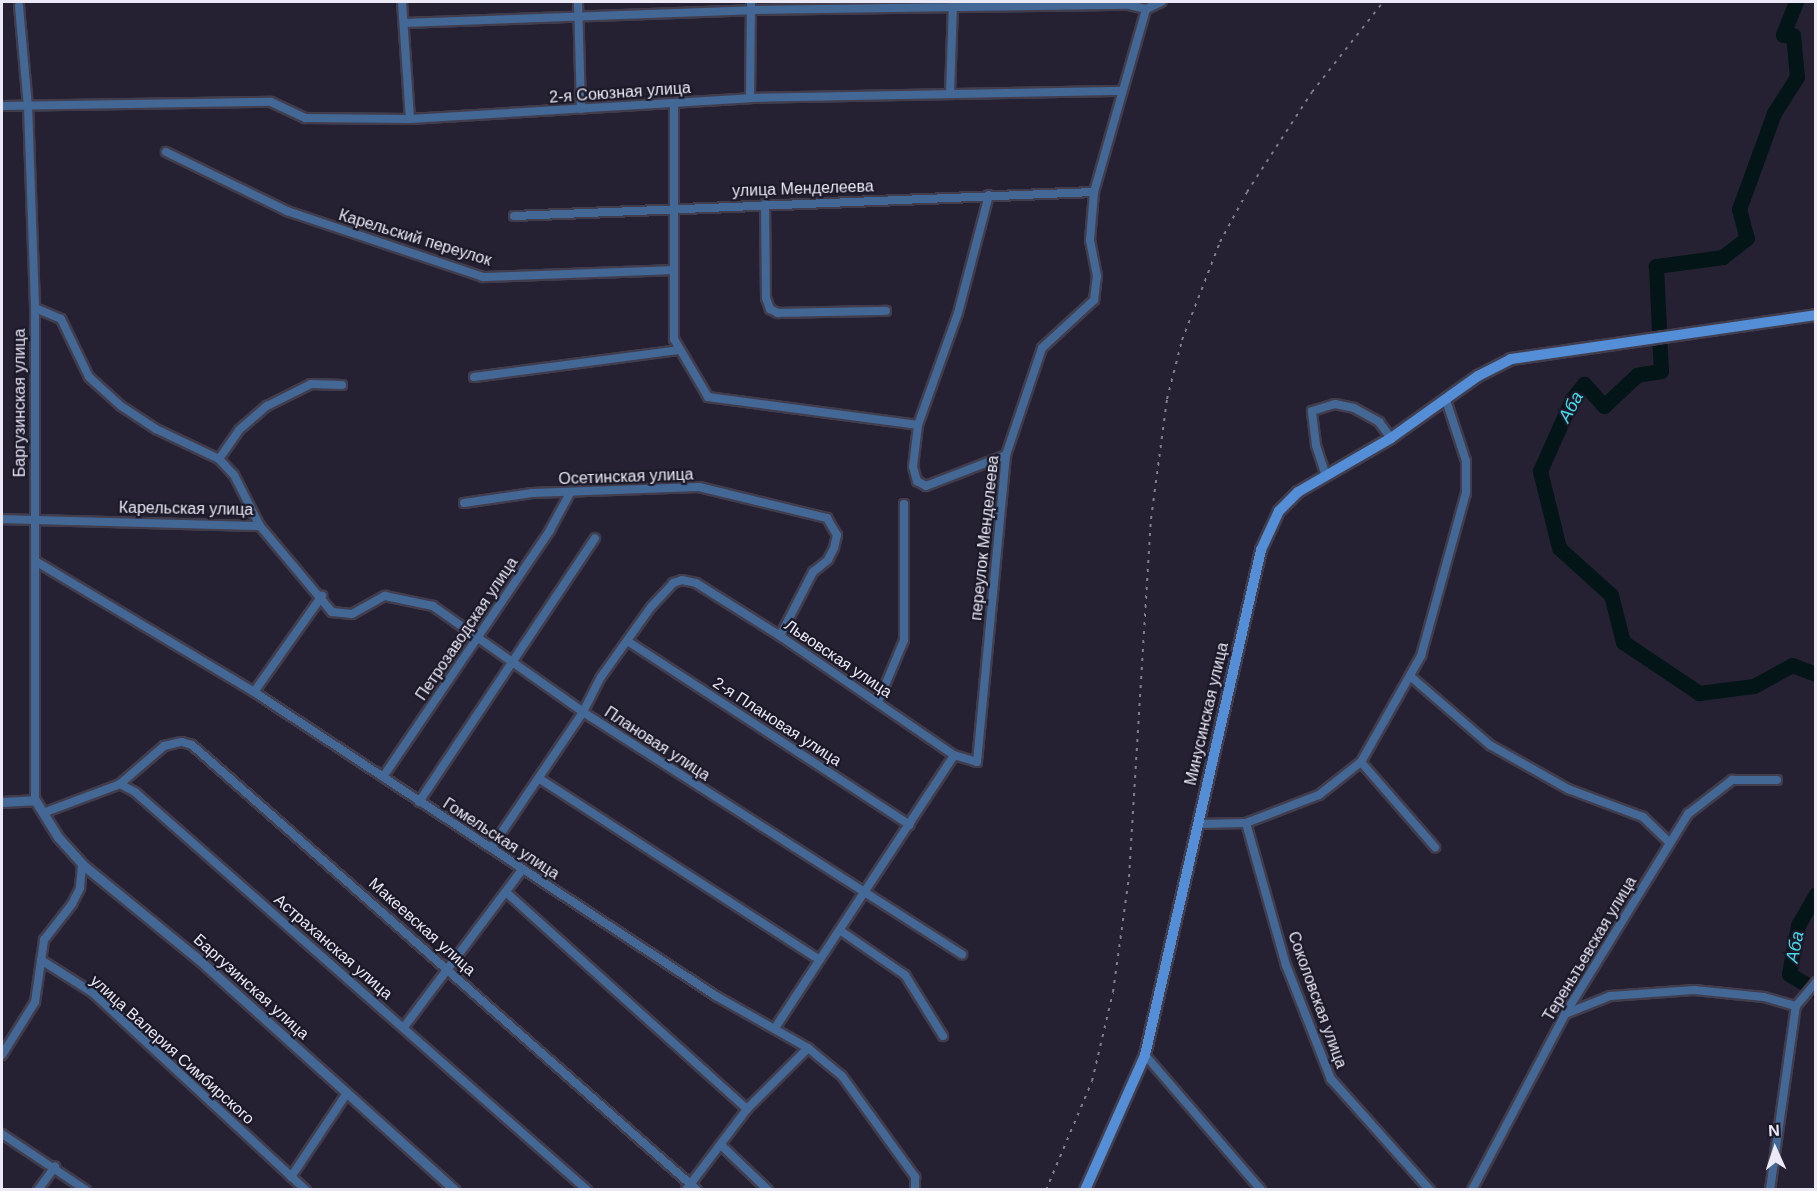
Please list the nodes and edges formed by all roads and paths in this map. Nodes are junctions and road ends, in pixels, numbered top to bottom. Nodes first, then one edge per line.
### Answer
1 (402, 2) edge
2 (578, 2) edge
3 (1161, 2) edge
4 (953, 5) edge
5 (19, 6) dead end
6 (751, 6) edge
7 (1146, 9) junction
8 (578, 14) junction
9 (404, 23) junction
10 (1122, 91) junction
11 (950, 94) junction
12 (750, 98) junction
13 (674, 104) junction
14 (2, 106) edge
15 (28, 106) junction
16 (581, 109) junction
17 (410, 119) junction
18 (166, 152) dead end
19 (1094, 192) junction
20 (989, 195) junction
21 (765, 204) junction
22 (672, 207) junction
23 (514, 216) dead end
24 (672, 270) junction
25 (35, 308) junction
26 (886, 311) dead end
27 (1815, 315) edge
28 (678, 350) junction
29 (474, 377) dead end
30 (342, 385) dead end
31 (1446, 400) junction
32 (918, 425) junction
33 (1391, 438) junction
34 (1006, 455) junction
35 (219, 459) junction
36 (1326, 476) junction
37 (570, 493) junction
38 (464, 503) dead end
39 (904, 504) dead end
40 (36, 518) junction
41 (2, 519) edge
42 (260, 526) junction
43 (595, 538) dead end
44 (37, 562) junction
45 (322, 596) junction
46 (780, 636) junction
47 (476, 639) junction
48 (629, 642) junction
49 (512, 663) junction
50 (1410, 676) junction
51 (254, 692) junction
52 (878, 702) junction
53 (583, 712) junction
54 (954, 755) junction
55 (977, 762) joint
56 (1361, 762) junction
57 (383, 777) junction
58 (540, 779) junction
59 (1777, 780) dead end
60 (120, 784) junction
61 (35, 800) junction
62 (2, 802) edge
63 (419, 802) junction
64 (43, 813) junction
65 (1246, 823) junction
66 (1198, 824) junction
67 (910, 825) junction
68 (1670, 843) junction
69 (1435, 847) dead end
70 (491, 848) junction
71 (82, 864) junction
72 (522, 870) junction
73 (507, 893) junction
74 (865, 894) junction
75 (842, 931) junction
76 (962, 954) dead end
77 (41, 960) junction
78 (820, 960) junction
79 (447, 968) junction
80 (1815, 982) edge
81 (1796, 1006) junction
82 (1565, 1014) junction
83 (404, 1027) junction
84 (775, 1028) junction
85 (943, 1036) dead end
86 (808, 1048) junction
87 (1145, 1055) junction
88 (2, 1056) edge
89 (347, 1093) junction
90 (747, 1109) junction
91 (2, 1134) edge
92 (721, 1145) junction
93 (55, 1167) junction
94 (291, 1176) junction
95 (691, 1188) edge
96 (38, 1190) edge
97 (86, 1190) edge
98 (306, 1190) edge
99 (455, 1190) edge
100 (587, 1190) edge
101 (768, 1190) edge
102 (915, 1190) edge
103 (1085, 1190) edge
104 (1261, 1190) edge
105 (1430, 1190) edge
106 (1472, 1190) edge
107 (1770, 1190) edge

1 - 9 street
2 - 8 street
3 - 7 street
4 - 6 street
4 - 7 street
4 - 11 street
5 - 15 street, Баргузинская улица
6 - 8 street
6 - 12 street
7 - 10 street, переулок Менделеева
8 - 9 street
8 - 16 street
9 - 17 street
10 - 11 street, 2-я Союзная улица
10 - 19 street, переулок Менделеева
11 - 12 street, 2-я Союзная улица
12 - 13 street, 2-я Союзная улица
13 - 16 street, 2-я Союзная улица
13 - 22 street
14 - 15 street, 2-я Союзная улица
15 - 17 street, 2-я Союзная улица
15 - 25 street, Баргузинская улица
16 - 17 street, 2-я Союзная улица
18 - 24 street, Карельский переулок
19 - 20 street, улица Менделеева
19 - 34 street, переулок Менделеева
20 - 21 street, улица Менделеева
20 - 32 street
21 - 22 street, улица Менделеева
21 - 26 street
22 - 23 street, улица Менделеева
22 - 24 street
24 - 28 street
25 - 35 street, Карельская улица
25 - 40 street, Баргузинская улица
27 - 31 main road, Минусинская улица
28 - 29 street
28 - 32 street
30 - 35 street
31 - 33 main road, Минусинская улица
31 - 50 street
32 - 34 street
33 - 36 main road, Минусинская улица
33 - 36 street
34 - 55 street, переулок Менделеева
35 - 42 street, Карельская улица
36 - 66 main road, Минусинская улица
37 - 38 street, Осетинская улица
37 - 46 street, Осетинская улица
37 - 47 street, Петрозаводская улица
39 - 52 street
40 - 41 street, Карельская улица
40 - 42 street, Карельская улица
40 - 44 street, Баргузинская улица
42 - 45 street
43 - 49 street
44 - 51 street, Гомельская улица
44 - 61 street, Баргузинская улица
45 - 47 street, Плановая улица
45 - 51 street
46 - 48 street, Львовская улица
46 - 52 street, Львовская улица
47 - 49 street, Плановая улица
47 - 57 street, Петрозаводская улица
48 - 53 street
48 - 67 street, 2-я Плановая улица
49 - 53 street, Плановая улица
49 - 63 street
50 - 56 street
50 - 68 street
51 - 57 street, Гомельская улица
52 - 54 street, Львовская улица
53 - 58 street
53 - 74 street, Плановая улица
54 - 55 street, Львовская улица
54 - 67 street
56 - 65 street
56 - 69 street
57 - 63 street, Гомельская улица
58 - 70 street
58 - 78 street
59 - 68 street, Тереньтьевская улица
60 - 64 street
60 - 79 street, Макеевская улица
60 - 83 street, Астраханская улица
61 - 62 street
61 - 64 street, Баргузинская улица
63 - 70 street, Гомельская улица
64 - 71 street, Баргузинская улица
65 - 66 street
65 - 105 street, Соколовская улица
66 - 87 main road, Минусинская улица
67 - 74 street
68 - 82 street, Тереньтьевская улица
70 - 72 street, Гомельская улица
71 - 77 street
71 - 89 street, Баргузинская улица
72 - 73 street
72 - 84 street, Гомельская улица
73 - 79 street
73 - 90 street
74 - 75 street
74 - 76 street, Плановая улица
75 - 78 street
75 - 85 street
77 - 88 street
77 - 94 street, улица Валерия Симбирского
78 - 84 street
79 - 83 street
79 - 95 street, Макеевская улица
80 - 81 street
81 - 82 street
81 - 107 street
82 - 106 street, Тереньтьевская улица
83 - 100 street, Астраханская улица
84 - 86 street, Гомельская улица
86 - 90 street
86 - 102 street, Гомельская улица
87 - 103 main road, Минусинская улица
87 - 104 street
89 - 94 street
89 - 99 street, Баргузинская улица
90 - 92 street
91 - 93 street
92 - 95 street
92 - 101 street
93 - 96 street
93 - 97 street
94 - 98 street, улица Валерия Симбирского

